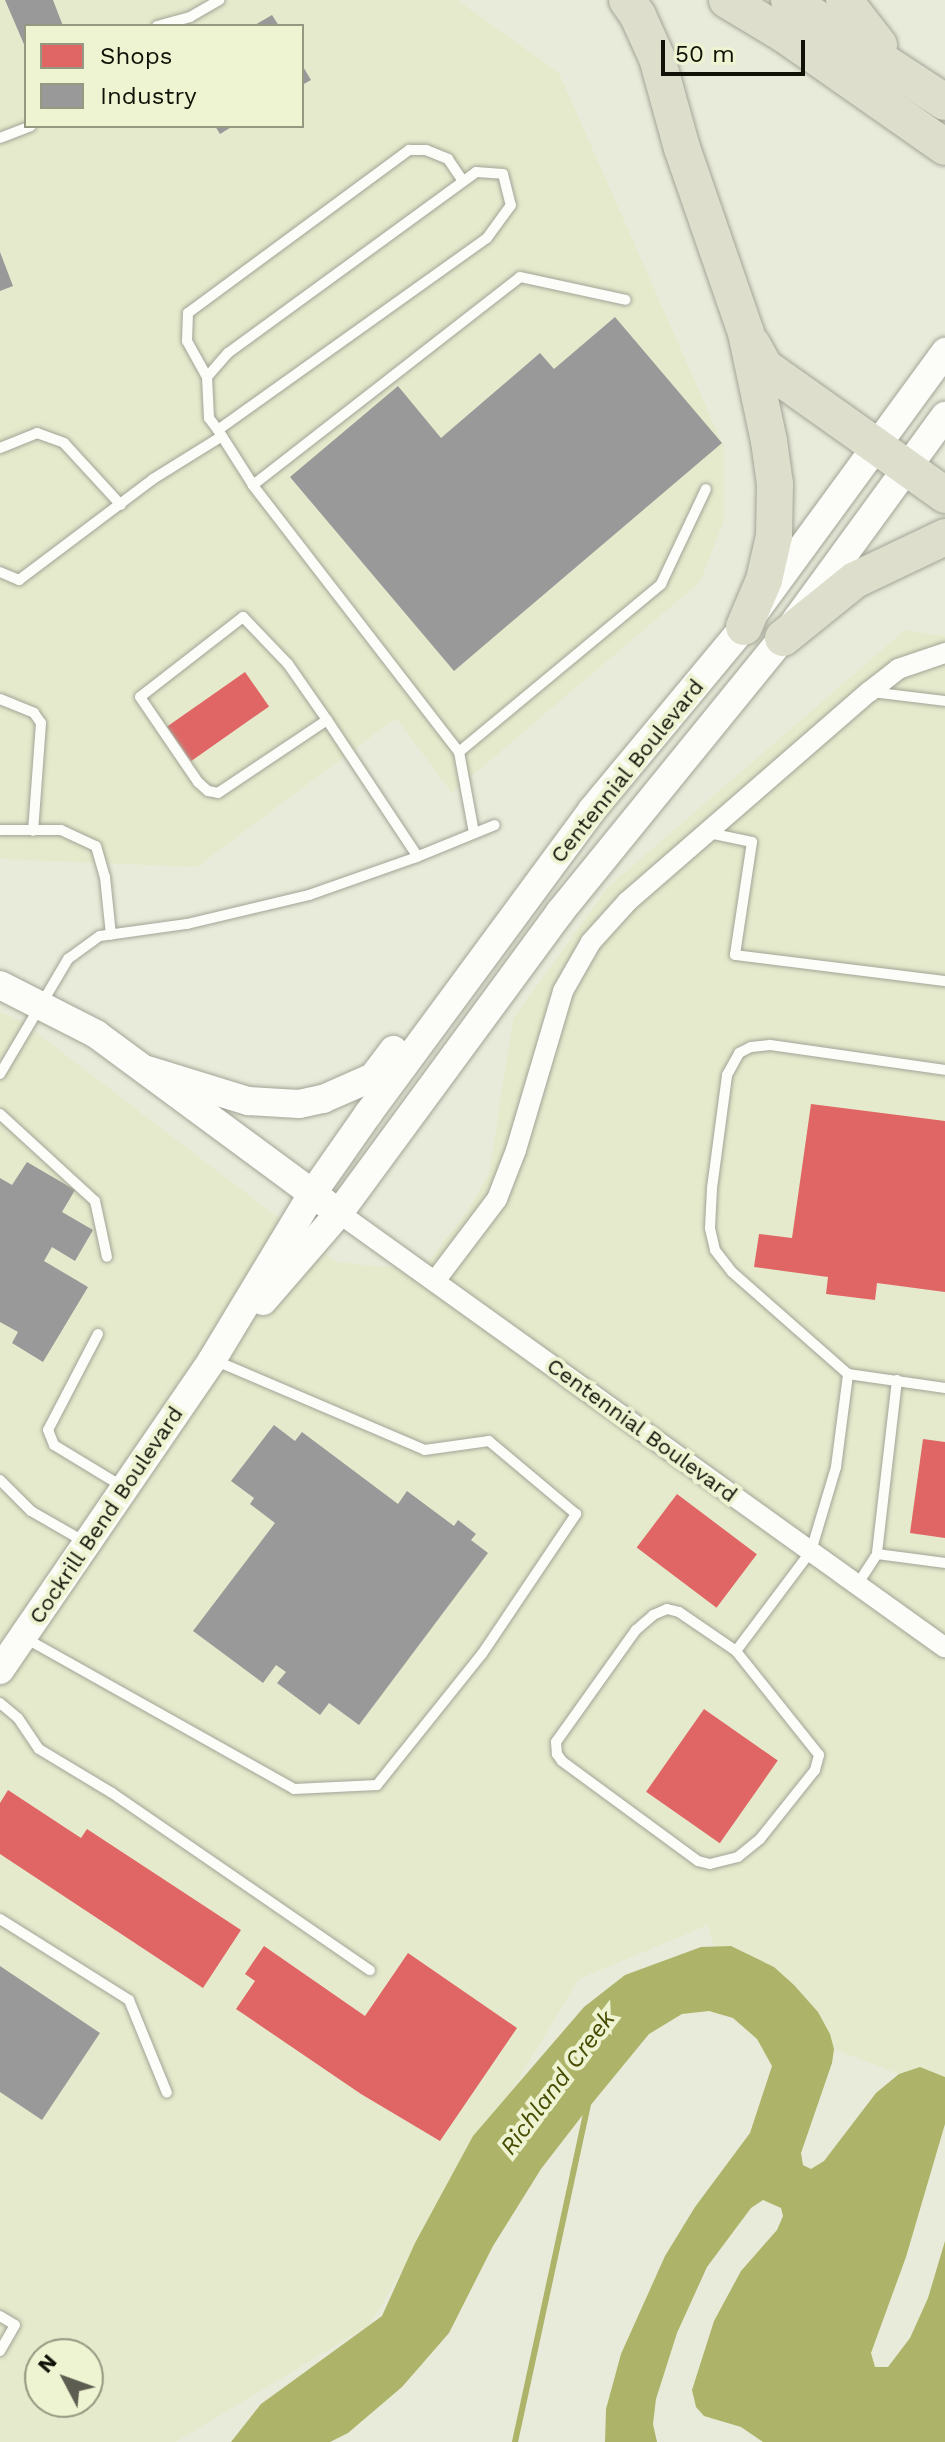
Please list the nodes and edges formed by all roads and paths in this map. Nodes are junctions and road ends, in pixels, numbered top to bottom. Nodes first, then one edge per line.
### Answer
1 (219, 0) edge
2 (627, 0) edge
3 (727, 0) edge
4 (789, 0) edge
5 (844, 0) edge
6 (164, 24) edge
7 (900, 71) junction
8 (945, 102) edge
9 (26, 128) edge
10 (0, 138) edge
11 (945, 147) edge
12 (463, 181) junction
13 (626, 300) dead end
14 (746, 333) junction
15 (945, 352) edge
16 (207, 377) junction
17 (945, 416) edge
18 (220, 433) junction
19 (877, 445) junction
20 (0, 448) edge
21 (907, 467) junction
22 (253, 485) junction
23 (706, 489) dead end
24 (945, 495) edge
25 (121, 505) junction
26 (945, 537) edge
27 (0, 572) edge
28 (744, 627) junction
29 (783, 638) junction
30 (945, 653) edge
31 (869, 692) junction
32 (0, 699) edge
33 (945, 701) edge
34 (327, 720) junction
35 (459, 752) junction
36 (592, 810) junction
37 (495, 825) dead end
38 (0, 830) edge
39 (33, 831) junction
40 (474, 833) junction
41 (707, 833) junction
42 (418, 857) junction
43 (111, 935) junction
44 (945, 981) edge
45 (0, 985) edge
46 (40, 1002) junction
47 (147, 1070) junction
48 (945, 1070) edge
49 (0, 1074) edge
50 (0, 1114) edge
51 (312, 1194) junction
52 (339, 1213) junction
53 (107, 1257) dead end
54 (435, 1281) junction
55 (98, 1334) dead end
56 (212, 1360) junction
57 (848, 1374) junction
58 (897, 1380) junction
59 (945, 1388) edge
60 (0, 1480) edge
61 (125, 1488) junction
62 (87, 1543) junction
63 (811, 1551) junction
64 (877, 1554) junction
65 (945, 1563) edge
66 (857, 1585) junction
67 (23, 1637) junction
68 (944, 1647) edge
69 (736, 1651) junction
70 (0, 1670) edge
71 (0, 1703) edge
72 (0, 1919) edge
73 (370, 1970) dead end
74 (167, 2093) dead end
75 (0, 2316) edge
76 (0, 2351) edge

1 - 6 lane
2 - 14 highway
3 - 11 highway
4 - 7 highway
5 - 7 highway
7 - 8 highway
9 - 10 lane
12 - 16 lane
12 - 16 lane
12 - 18 lane
13 - 22 lane
14 - 19 highway
14 - 28 highway
15 - 19 main road, Centennial Boulevard
16 - 18 lane
17 - 21 main road, Centennial Boulevard
18 - 22 lane
18 - 25 lane
19 - 21 highway
19 - 28 main road, Centennial Boulevard
20 - 25 lane
21 - 24 highway
21 - 29 main road, Centennial Boulevard
22 - 35 lane
23 - 35 lane
25 - 27 lane
26 - 29 highway
28 - 36 main road, Centennial Boulevard
29 - 52 main road, Centennial Boulevard
30 - 31 street
31 - 33 lane
31 - 41 street
32 - 39 lane
34 - 34 lane
34 - 42 lane
35 - 40 lane
36 - 47 main road
36 - 51 main road, Centennial Boulevard
37 - 40 lane
38 - 39 lane
39 - 43 lane
40 - 42 lane
41 - 44 lane
41 - 54 street
42 - 43 lane
43 - 46 lane
45 - 46 main road, Centennial Boulevard
46 - 47 main road, Centennial Boulevard
46 - 49 lane
47 - 51 main road, Centennial Boulevard
48 - 57 lane
50 - 53 lane
51 - 52 main road, Centennial Boulevard
51 - 56 main road, Centennial Boulevard
52 - 54 street, Centennial Boulevard
52 - 56 main road, Centennial Boulevard
54 - 63 street, Centennial Boulevard
55 - 61 lane
56 - 61 main road, Cockrill Bend Boulevard
56 - 67 lane
57 - 58 lane
57 - 63 lane
58 - 59 lane
58 - 64 lane
60 - 62 lane
61 - 62 main road, Cockrill Bend Boulevard
62 - 67 main road, Cockrill Bend Boulevard
63 - 66 street, Centennial Boulevard
63 - 69 lane
64 - 65 lane
64 - 66 lane
66 - 68 street, Centennial Boulevard
67 - 70 main road, Cockrill Bend Boulevard
69 - 69 lane
71 - 73 lane
72 - 74 lane
75 - 76 lane

